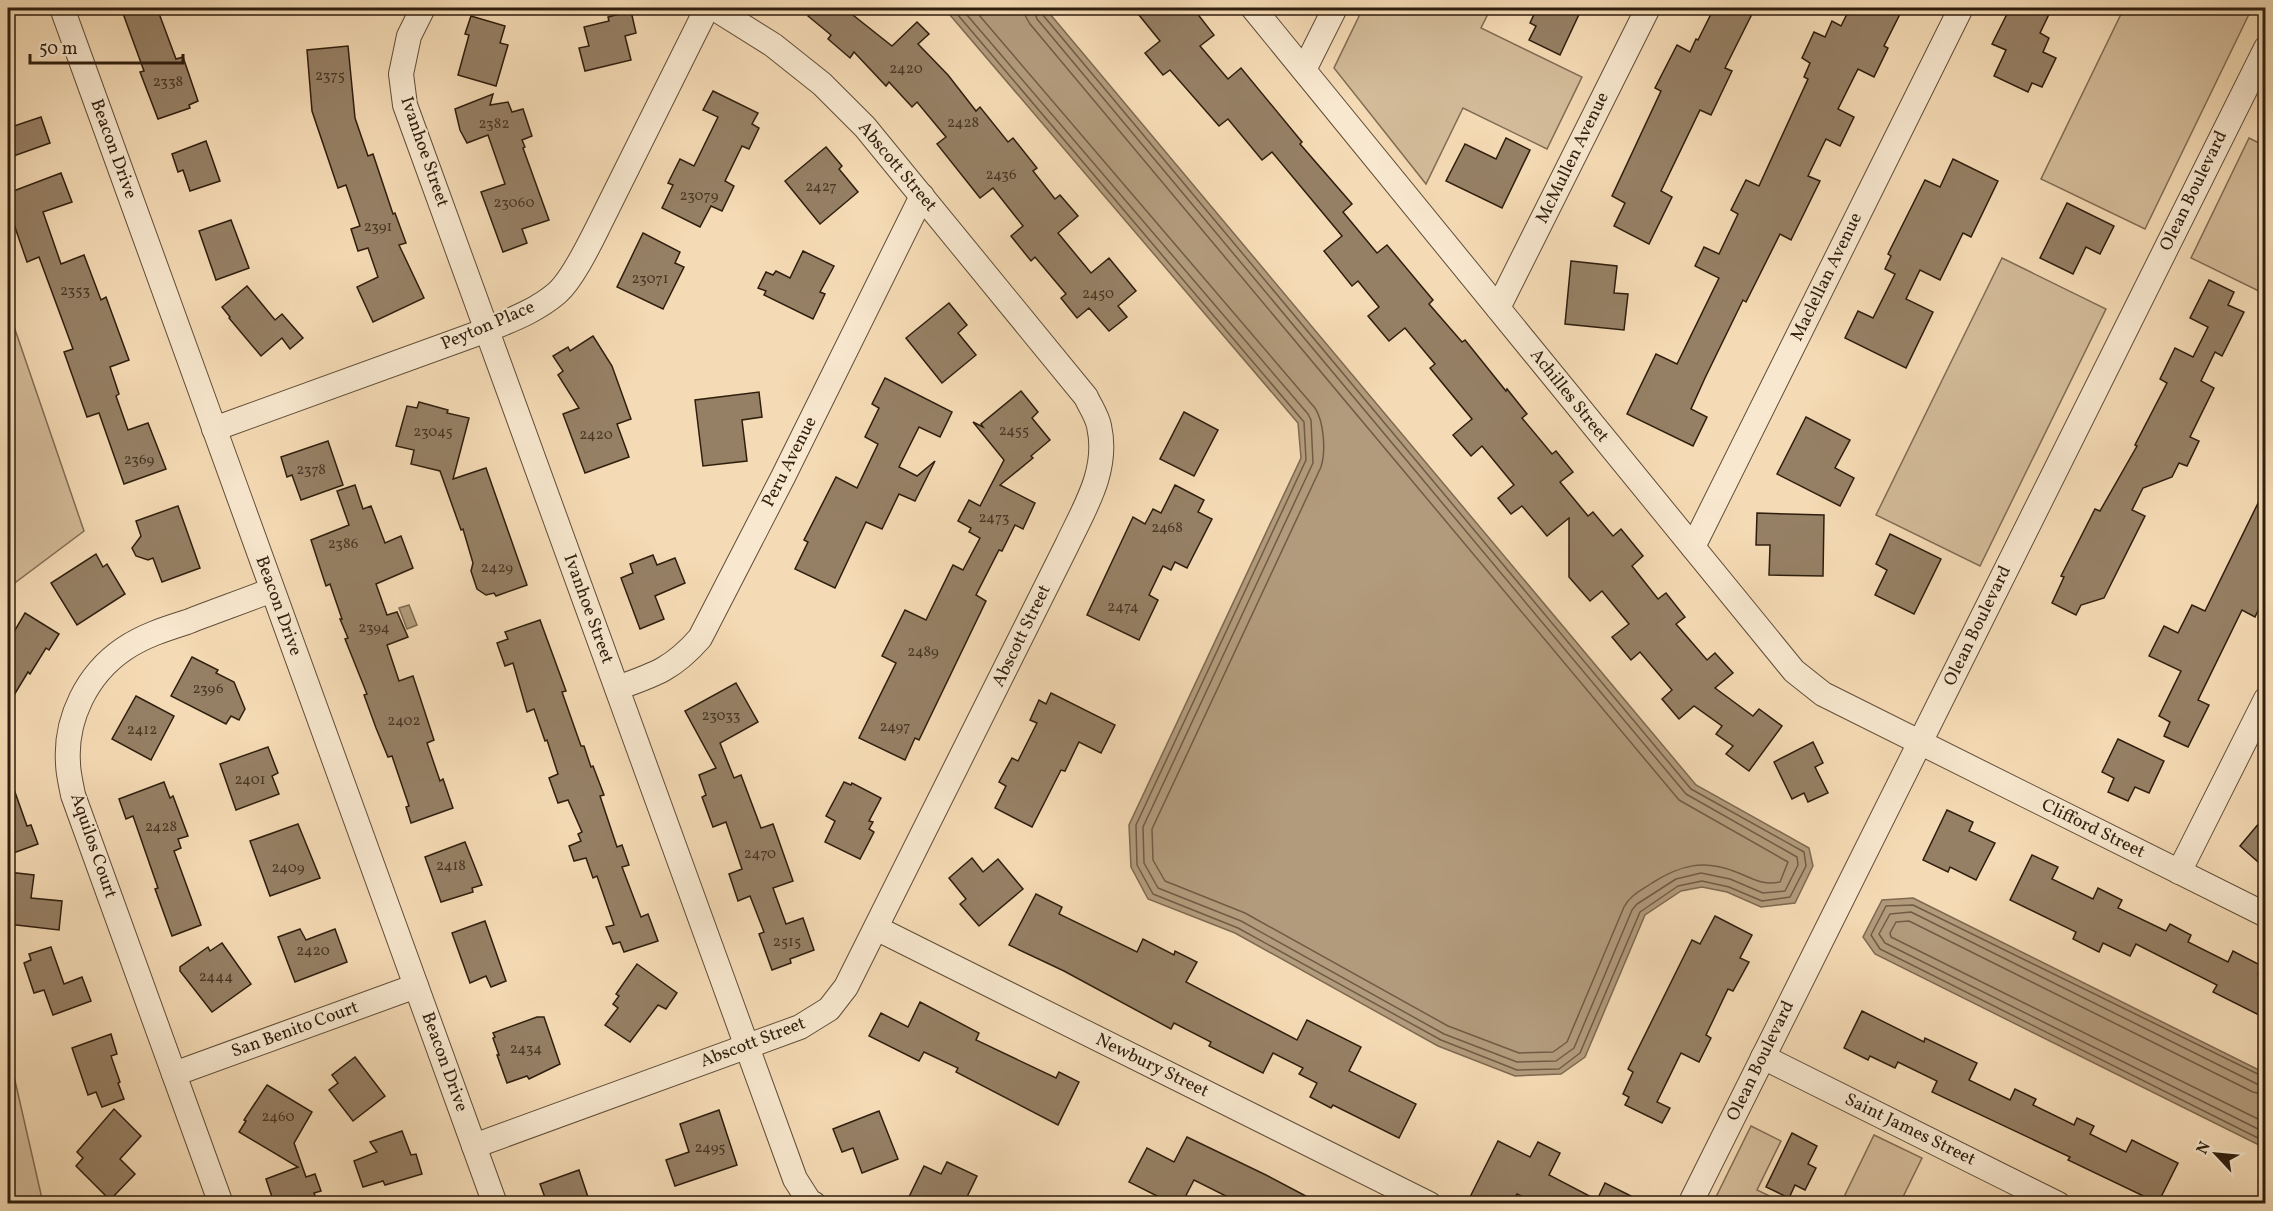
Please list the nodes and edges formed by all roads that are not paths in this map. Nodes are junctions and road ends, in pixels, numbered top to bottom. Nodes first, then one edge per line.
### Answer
1 (62, 8) edge
2 (423, 8) edge
3 (707, 8) edge
4 (714, 8) edge
5 (1253, 8) edge
6 (1335, 8) edge
7 (1648, 8) edge
8 (1962, 8) edge
9 (2265, 48) edge
10 (1304, 70) junction
11 (922, 196) junction
12 (1498, 308) junction
13 (487, 330) junction
14 (214, 429) junction
15 (1693, 547) junction
16 (272, 590) junction
17 (617, 688) junction
18 (2265, 699) edge
19 (1920, 742) junction
20 (2179, 872) junction
21 (2265, 915) edge
22 (876, 928) junction
23 (416, 986) junction
24 (746, 1047) junction
25 (1763, 1057) junction
26 (174, 1074) junction
27 (474, 1146) junction
28 (221, 1203) edge
29 (495, 1203) edge
30 (814, 1203) edge
31 (1429, 1203) edge
32 (1690, 1203) edge
33 (2058, 1203) edge

1 - 14 street, Beacon Drive
2 - 13 street, Ivanhoe Street
3 - 13 street, Peyton Place
4 - 11 street, Abscott Street
5 - 10 street, Achilles Street
6 - 10 street
7 - 12 street, McMullen Avenue
8 - 15 street, Maclellan Avenue
9 - 19 street, Olean Boulevard
10 - 12 street, Achilles Street
11 - 17 street, Peru Avenue
11 - 22 street, Abscott Street
12 - 15 street, Achilles Street
13 - 14 street, Peyton Place
13 - 17 street, Ivanhoe Street
14 - 16 street, Beacon Drive
15 - 19 street, Achilles Street
16 - 23 street, Beacon Drive
16 - 26 street, Aquilos Court
17 - 24 street, Ivanhoe Street
18 - 20 street
19 - 20 street, Clifford Street
19 - 25 street, Olean Boulevard
20 - 21 street, Clifford Street
22 - 24 street, Abscott Street
22 - 31 street, Newbury Street
23 - 26 street, San Benito Court
23 - 27 street, Beacon Drive
24 - 27 street, Abscott Street
24 - 30 street, Ivanhoe Street
25 - 32 street, Olean Boulevard
25 - 33 street, Saint James Street
26 - 28 street, Aquilos Court
27 - 29 street, Beacon Drive

